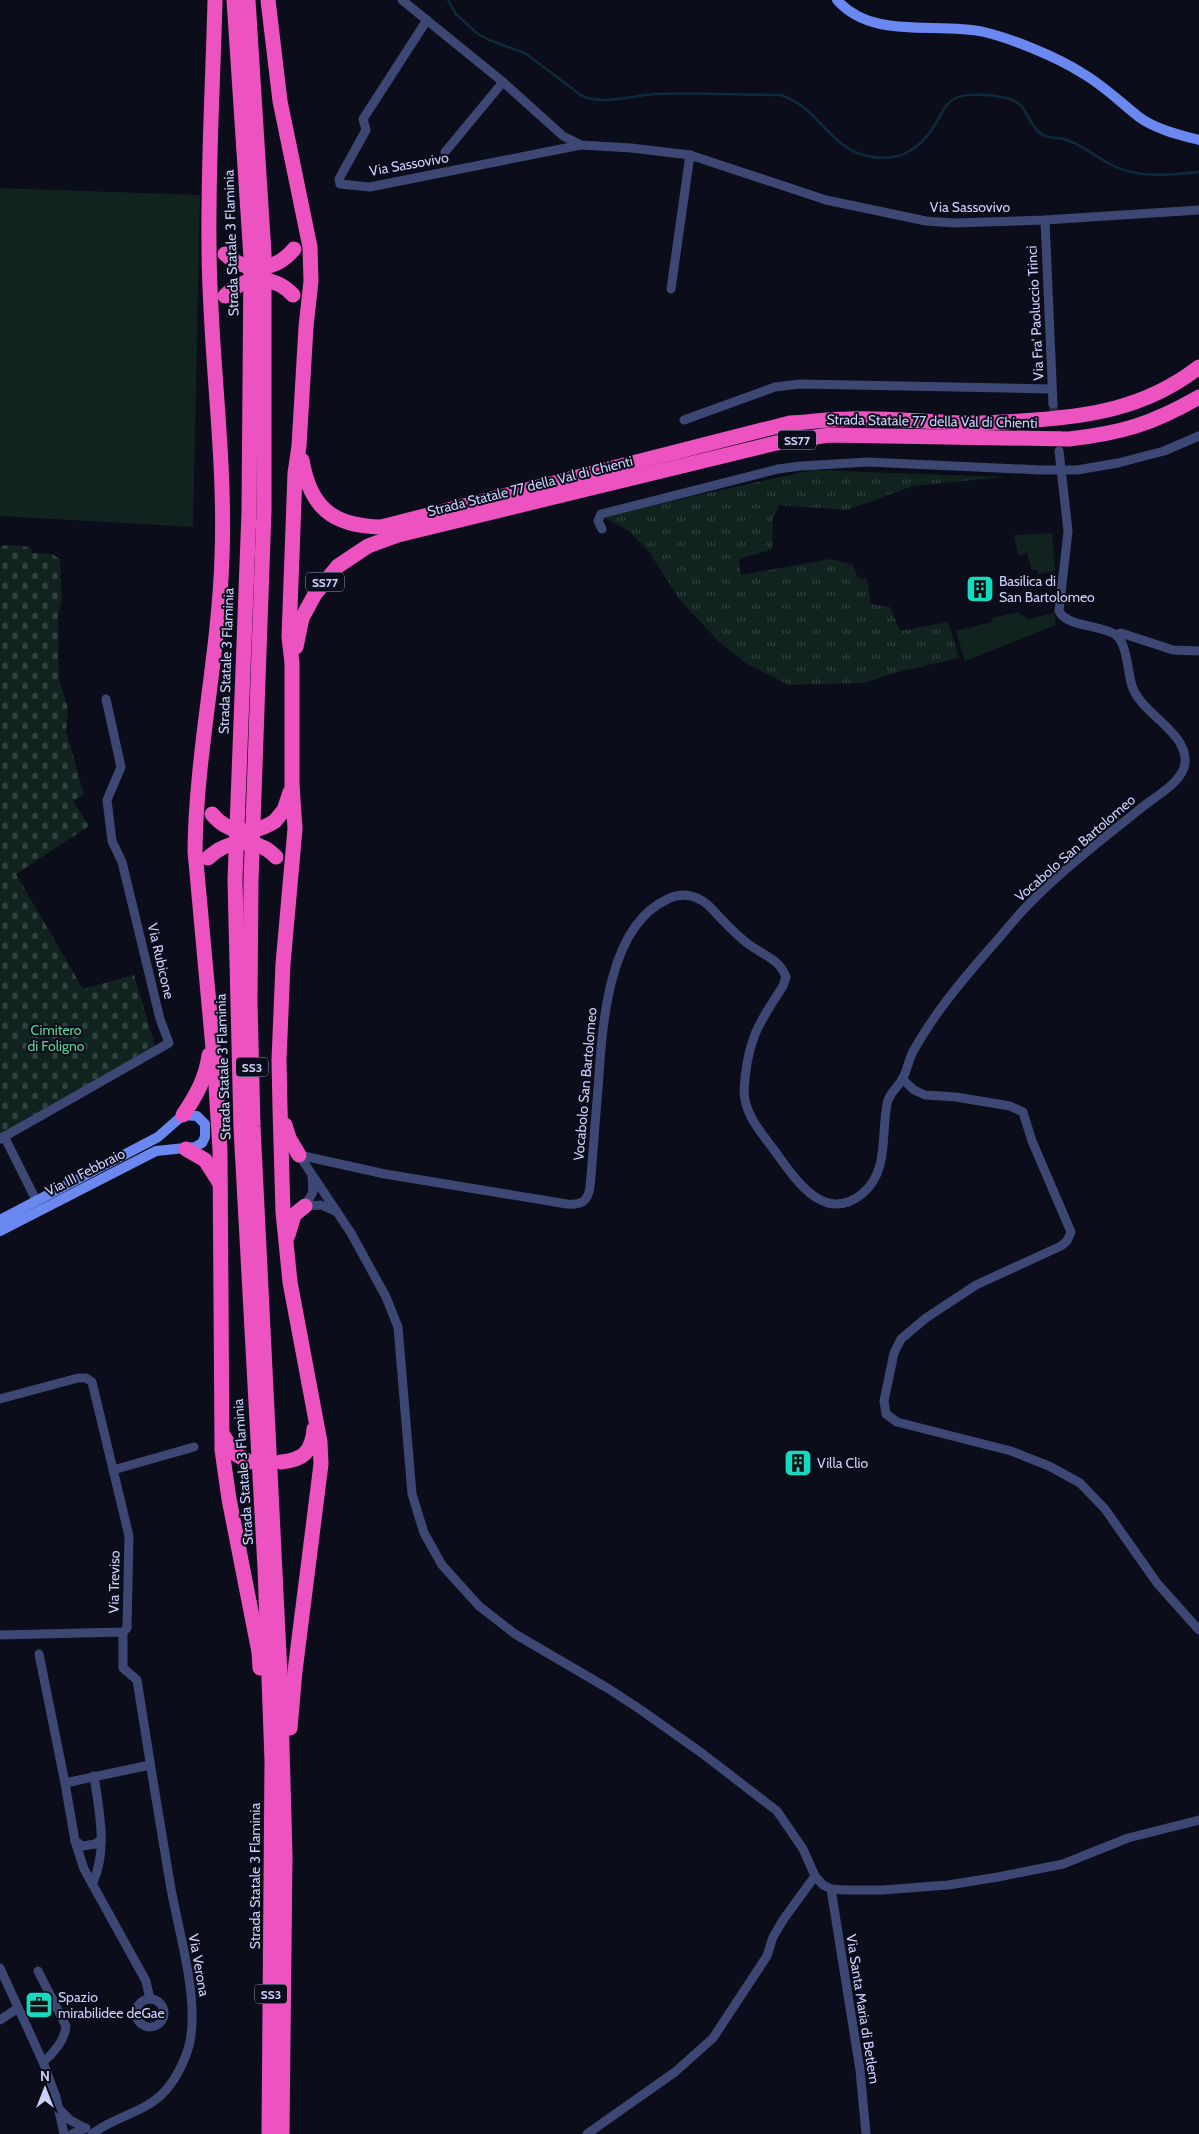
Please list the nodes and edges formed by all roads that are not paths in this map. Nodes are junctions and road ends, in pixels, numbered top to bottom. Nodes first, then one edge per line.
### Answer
1 (215, 0) edge
2 (234, 0) edge
3 (248, 0) edge
4 (268, 0) edge
5 (402, 0) edge
6 (837, 0) edge
7 (426, 20) junction
8 (503, 82) junction
9 (1199, 140) edge
10 (581, 145) junction
11 (445, 152) dead end
12 (690, 155) junction
13 (210, 203) junction
14 (1199, 210) edge
15 (303, 211) junction
16 (1045, 220) junction
17 (671, 289) dead end
18 (306, 327) junction
19 (213, 332) junction
20 (1199, 367) edge
21 (1052, 389) junction
22 (1199, 398) edge
23 (1053, 404) tunnel mouth
24 (684, 420) dead end
25 (1199, 436) edge
26 (299, 446) junction
27 (1059, 451) tunnel mouth
28 (1061, 470) junction
29 (602, 529) dead end
30 (1116, 635) junction
31 (1199, 651) edge
32 (292, 663) junction
33 (106, 699) dead end
34 (292, 784) junction
35 (198, 790) junction
36 (196, 875) junction
37 (290, 878) junction
38 (211, 1033) junction
39 (902, 1079) junction
40 (280, 1108) junction
41 (183, 1115) junction
42 (2, 1138) edge
43 (186, 1149) junction
44 (299, 1155) junction
45 (312, 1175) junction
46 (221, 1188) junction
47 (36, 1200) junction
48 (305, 1206) junction
49 (340, 1214) junction
50 (0, 1220) edge
51 (0, 1232) edge
52 (286, 1252) junction
53 (0, 1399) edge
54 (315, 1417) junction
55 (222, 1434) junction
56 (194, 1447) dead end
57 (249, 1462) dead end
58 (280, 1462) dead end
59 (113, 1470) junction
60 (1199, 1630) edge
61 (123, 1632) junction
62 (0, 1635) edge
63 (39, 1654) dead end
64 (150, 1765) junction
65 (94, 1776) junction
66 (65, 1783) junction
67 (1199, 1820) edge
68 (101, 1840) junction
69 (75, 1842) junction
70 (278, 1854) junction
71 (815, 1876) junction
72 (93, 1882) junction
73 (831, 1889) junction
74 (0, 1968) edge
75 (38, 1971) dead end
76 (150, 1999) dead end
77 (18, 2008) junction
78 (0, 2020) edge
79 (43, 2062) junction
80 (58, 2109) junction
81 (89, 2131) edge
82 (64, 2134) edge
83 (72, 2134) edge
84 (269, 2134) edge
85 (282, 2134) edge
86 (587, 2134) edge
87 (866, 2134) edge

1 - 13 highway
2 - 70 highway, Strada Statale 3 Flaminia / SS3
3 - 70 highway, Strada Statale 3 Flaminia / SS3
4 - 15 highway
5 - 7 street, Via Sassovivo
6 - 9 main road
7 - 8 street, Via Sassovivo
7 - 10 street, Via Sassovivo
8 - 10 street, Via Sassovivo
8 - 11 street, Via Sassovivo
10 - 12 street, Via Sassovivo
12 - 16 street, Via Sassovivo
12 - 17 street
13 - 15 highway, bridge
13 - 19 highway
14 - 16 street, Via Sassovivo
15 - 18 highway
16 - 21 street, Via Fra' Paoluccio Trinci
18 - 19 highway, bridge
18 - 26 highway
19 - 35 highway
20 - 26 highway, Strada Statale 77 della Val di Chienti / SS77
21 - 23 street, Via Fra' Paoluccio Trinci
21 - 24 street
22 - 32 highway, Strada Statale 77 della Val di Chienti / SS77
25 - 28 street
26 - 32 highway
27 - 28 street
28 - 29 street
28 - 30 street
30 - 31 street
30 - 39 street, Vocabolo San Bartolomeo
32 - 34 highway
33 - 42 street, Via Rubicone
34 - 35 highway, bridge
34 - 37 highway
35 - 36 highway
36 - 37 highway, bridge
36 - 38 highway
37 - 40 highway
38 - 41 highway
38 - 46 highway
39 - 44 street, Vocabolo San Bartolomeo
39 - 60 street
40 - 44 highway
40 - 52 highway
41 - 43 main road
41 - 47 main road
42 - 47 street
43 - 46 highway
43 - 51 main road, Via III Febbraio
44 - 45 street
45 - 48 street
45 - 49 street
46 - 55 highway
47 - 50 main road
48 - 49 street
48 - 52 highway
49 - 71 street
52 - 54 highway
53 - 59 street, Via Treviso
54 - 58 highway
54 - 70 highway
55 - 57 highway
55 - 70 highway
56 - 59 street
59 - 61 street, Via Treviso
61 - 62 street, Via Treviso
61 - 64 street, Via Verona
63 - 66 street
64 - 65 street
64 - 81 street, Via Verona
65 - 66 street
65 - 68 street
66 - 69 street
67 - 73 street
68 - 69 street
68 - 72 street
69 - 72 street
70 - 84 highway, Strada Statale 3 Flaminia / SS3
70 - 85 highway, Strada Statale 3 Flaminia / SS3
71 - 73 street
71 - 86 street
72 - 76 street
73 - 87 street, Via Santa Maria di Betlem
74 - 77 street
75 - 79 street
77 - 78 street
77 - 79 street
79 - 80 street
80 - 81 street
80 - 82 street
81 - 83 street, Via Verona

